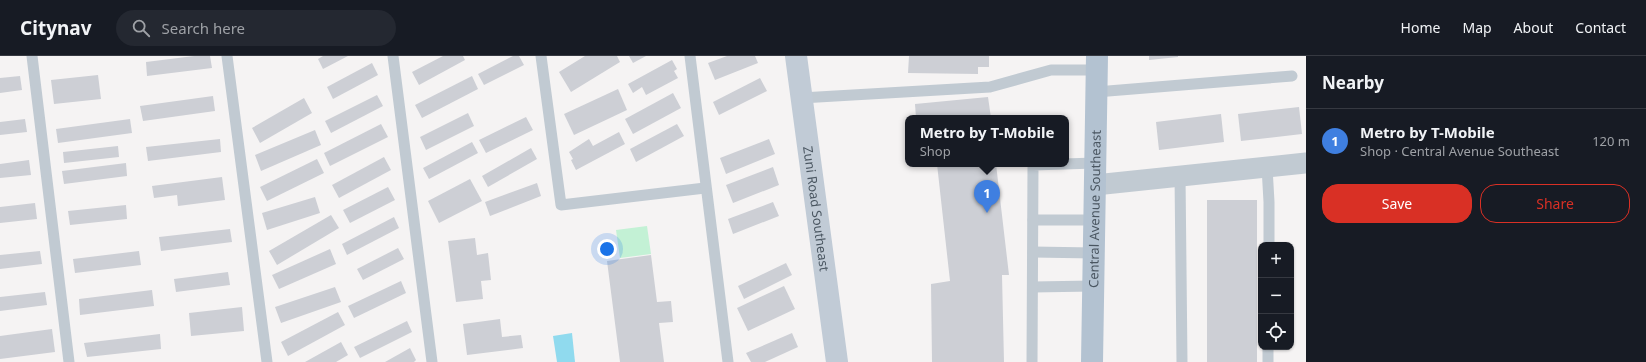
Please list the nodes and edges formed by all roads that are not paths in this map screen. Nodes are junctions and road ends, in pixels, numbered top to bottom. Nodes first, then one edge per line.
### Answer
1 (32, 56) edge
2 (227, 56) edge
3 (393, 56) edge
4 (541, 56) edge
5 (690, 56) edge
6 (796, 56) edge
7 (1097, 63) edge
8 (1292, 76) dead end
9 (1096, 92) junction
10 (801, 98) junction
11 (1095, 163) junction
12 (1306, 163) edge
13 (1069, 164) edge
14 (1034, 167) edge
15 (1267, 167) junction
16 (1180, 176) junction
17 (1094, 185) junction
18 (705, 188) junction
19 (1033, 220) junction
20 (1094, 220) junction
21 (1269, 242) edge
22 (1033, 252) junction
23 (1094, 253) junction
24 (1093, 286) junction
25 (1033, 287) junction
26 (1268, 350) edge
27 (69, 362) edge
28 (267, 362) edge
29 (432, 362) edge
30 (728, 362) edge
31 (837, 362) edge
32 (1032, 362) edge
33 (1092, 362) edge
34 (1182, 362) edge
35 (1268, 362) edge

1 - 27 lane
2 - 28 lane
3 - 29 lane
4 - 18 lane
5 - 18 lane
6 - 10 street, Zuni Road Southeast
7 - 9 main road, Central Avenue Southeast
7 - 10 lane
8 - 9 lane
9 - 11 main road, Central Avenue Southeast
10 - 31 street, Zuni Road Southeast
11 - 13 lane
11 - 17 main road, Central Avenue Southeast
12 - 15 street
14 - 19 lane
15 - 16 street
15 - 21 lane
16 - 17 street
16 - 34 lane
17 - 20 main road, Central Avenue Southeast
18 - 30 lane
19 - 20 lane
19 - 22 lane
20 - 23 main road, Central Avenue Southeast
22 - 23 lane
22 - 25 lane
23 - 24 main road, Central Avenue Southeast
24 - 25 lane
24 - 33 main road, Central Avenue Southeast
25 - 32 lane
26 - 35 lane

